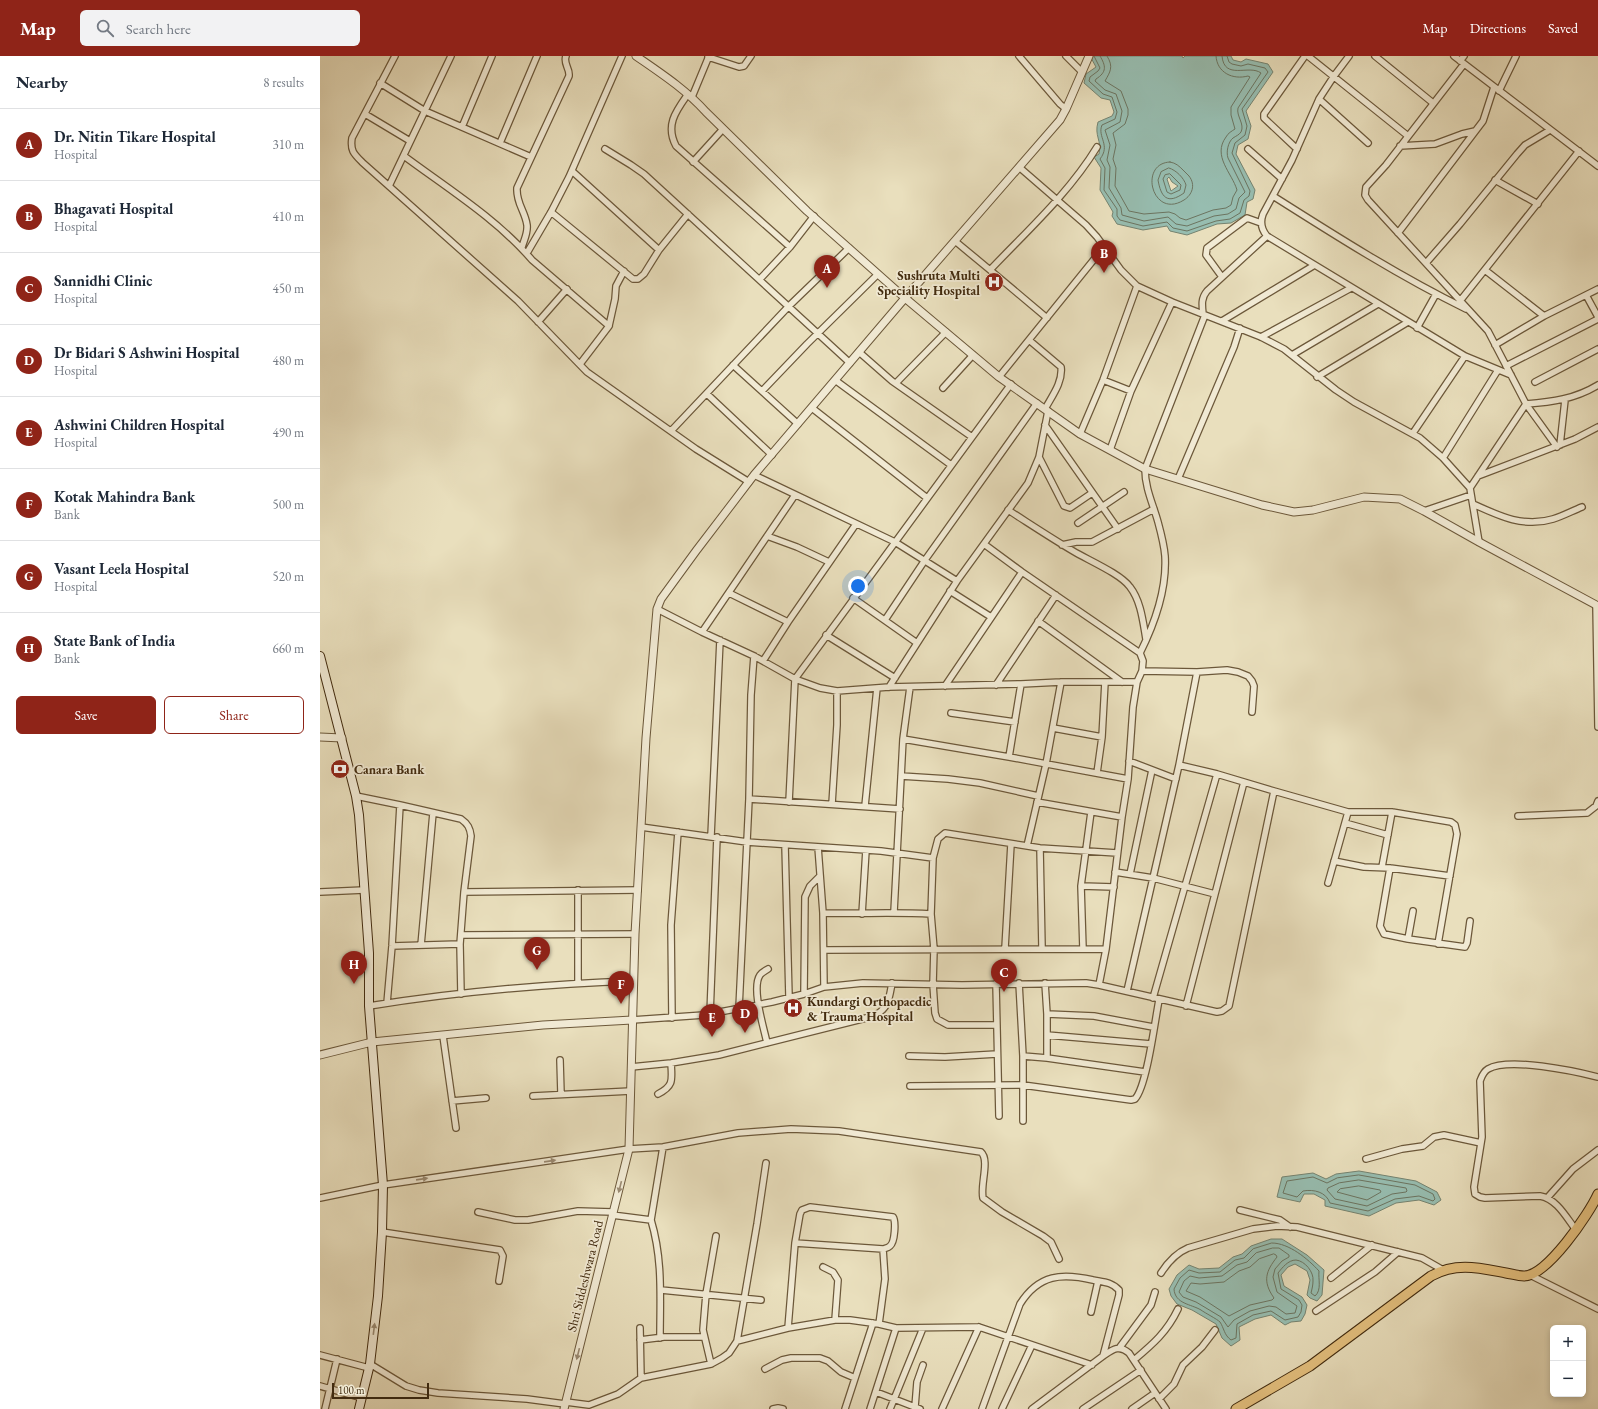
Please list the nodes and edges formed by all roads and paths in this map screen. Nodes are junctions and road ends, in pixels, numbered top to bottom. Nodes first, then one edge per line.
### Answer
1 (394, 56) edge
2 (451, 56) edge
3 (492, 56) edge
4 (537, 56) edge
5 (566, 56) edge
6 (622, 56) edge
7 (636, 56) edge
8 (709, 56) edge
9 (751, 56) edge
10 (1019, 56) edge
11 (1066, 56) edge
12 (1089, 56) edge
13 (1305, 56) edge
14 (1308, 56) edge
15 (1349, 56) edge
16 (1375, 56) edge
17 (1454, 56) edge
18 (1516, 56) edge
19 (1463, 60) edge
20 (1082, 72) junction
21 (1334, 76) junction
22 (380, 83) junction
23 (1494, 87) junction
24 (1500, 91) junction
25 (690, 95) junction
26 (1319, 99) junction
27 (1433, 103) junction
28 (1066, 109) junction
29 (425, 111) junction
30 (365, 114) junction
31 (462, 127) junction
32 (723, 128) junction
33 (1550, 130) junction
34 (1475, 132) junction
35 (1408, 136) junction
36 (410, 141) junction
37 (1368, 142) dead end
38 (500, 143) junction
39 (1400, 146) junction
40 (1097, 147) dead end
41 (605, 149) dead end
42 (1248, 149) dead end
43 (1297, 149) junction
44 (1579, 151) junction
45 (404, 156) junction
46 (531, 157) junction
47 (693, 162) junction
48 (1598, 166) edge
49 (1019, 167) junction
50 (572, 171) junction
51 (1282, 179) junction
52 (1495, 180) junction
53 (389, 186) junction
54 (1273, 196) junction
55 (1056, 200) junction
56 (1538, 204) junction
57 (551, 212) junction
58 (688, 214) junction
59 (814, 216) junction
60 (1261, 223) junction
61 (1398, 233) junction
62 (1267, 236) junction
63 (955, 241) junction
64 (522, 247) junction
65 (790, 247) junction
66 (1104, 247) junction
67 (849, 248) junction
68 (659, 250) junction
69 (527, 253) junction
70 (1426, 263) junction
71 (1314, 266) junction
72 (990, 270) junction
73 (1485, 270) junction
74 (624, 271) junction
75 (878, 274) junction
76 (1222, 276) junction
77 (760, 279) junction
78 (1137, 286) junction
79 (1351, 288) junction
80 (567, 289) junction
81 (1598, 289) edge
82 (1436, 294) junction
83 (1586, 295) junction
84 (905, 298) junction
85 (1460, 301) junction
86 (1172, 302) junction
87 (1378, 304) junction
88 (789, 306) junction
89 (1469, 310) junction
90 (1204, 314) junction
91 (1544, 316) junction
92 (1046, 318) junction
93 (1598, 318) edge
94 (1222, 321) junction
95 (538, 322) junction
96 (1408, 322) junction
97 (609, 326) junction
98 (1240, 328) junction
99 (1417, 328) junction
100 (946, 332) junction
101 (818, 333) junction
102 (1261, 337) junction
103 (1029, 340) junction
104 (1495, 345) junction
105 (1598, 349) edge
106 (859, 352) junction
107 (974, 355) junction
108 (1292, 355) junction
109 (1465, 356) junction
110 (850, 363) junction
111 (580, 364) junction
112 (733, 365) junction
113 (1506, 366) junction
114 (1498, 370) junction
115 (1511, 375) junction
116 (999, 377) junction
117 (1317, 377) junction
118 (835, 380) junction
119 (1103, 380) junction
120 (1535, 382) dead end
121 (896, 383) junction
122 (1011, 384) junction
123 (1598, 385) edge
124 (943, 388) dead end
125 (763, 390) junction
126 (1131, 391) junction
127 (707, 394) junction
128 (1565, 400) junction
129 (1037, 403) junction
130 (1526, 404) junction
131 (812, 408) junction
132 (1046, 410) junction
133 (798, 424) junction
134 (1045, 425) junction
135 (1598, 427) edge
136 (671, 431) junction
137 (1413, 433) junction
138 (1080, 434) junction
139 (972, 437) junction
140 (1558, 446) junction
141 (1110, 450) junction
142 (772, 455) junction
143 (1039, 457) junction
144 (1444, 458) junction
145 (951, 465) junction
146 (1145, 469) junction
147 (754, 475) junction
148 (1478, 476) junction
149 (1178, 479) junction
150 (749, 482) junction
151 (1470, 488) junction
152 (1124, 492) dead end
153 (1092, 493) junction
154 (795, 495) junction
155 (1471, 495) junction
156 (927, 498) junction
157 (1473, 504) junction
158 (1102, 507) junction
159 (1582, 507) dead end
160 (1154, 508) junction
161 (1008, 510) junction
162 (1424, 511) junction
163 (1078, 523) dead end
164 (856, 524) junction
165 (1118, 529) junction
166 (767, 536) junction
167 (895, 542) junction
168 (1479, 542) junction
169 (984, 544) junction
170 (1062, 545) junction
171 (925, 560) junction
172 (829, 562) junction
173 (1022, 572) junction
174 (957, 581) junction
175 (950, 591) junction
176 (729, 593) junction
177 (1056, 595) junction
178 (853, 598) junction
179 (1597, 605) edge
180 (657, 609) junction
181 (991, 617) junction
182 (885, 620) junction
183 (1038, 621) junction
184 (788, 622) junction
185 (702, 632) junction
186 (826, 635) junction
187 (720, 640) junction
188 (1146, 641) junction
189 (917, 643) junction
190 (1140, 653) junction
191 (320, 656) edge
192 (754, 656) junction
193 (764, 661) junction
194 (1142, 671) junction
195 (1197, 672) junction
196 (895, 678) junction
197 (795, 679) junction
198 (324, 681) edge
199 (1061, 682) junction
200 (1105, 682) junction
201 (1137, 682) junction
202 (1123, 683) junction
203 (1020, 684) junction
204 (996, 685) junction
205 (910, 686) junction
206 (945, 686) junction
207 (889, 687) junction
208 (877, 688) junction
209 (837, 691) junction
210 (1252, 712) dead end
211 (951, 713) dead end
212 (1014, 722) junction
213 (1053, 728) junction
214 (1598, 728) edge
215 (320, 737) edge
216 (1102, 737) junction
217 (342, 738) junction
218 (903, 739) junction
219 (1009, 756) junction
220 (1129, 761) junction
221 (1046, 764) junction
222 (1179, 765) junction
223 (1152, 770) junction
224 (1097, 773) junction
225 (1217, 774) junction
226 (901, 776) junction
227 (1128, 779) junction
228 (1176, 779) junction
229 (1244, 782) junction
230 (1274, 791) junction
231 (356, 796) junction
232 (749, 799) junction
233 (1037, 799) junction
234 (1598, 801) edge
235 (789, 802) junction
236 (832, 804) junction
237 (400, 805) junction
238 (865, 806) junction
239 (900, 809) junction
240 (1091, 812) junction
241 (1348, 812) junction
242 (1392, 812) junction
243 (433, 813) junction
244 (1518, 816) dead end
245 (1122, 817) junction
246 (1345, 823) junction
247 (641, 827) junction
248 (678, 832) junction
249 (1388, 835) junction
250 (714, 837) junction
251 (747, 842) junction
252 (1011, 844) junction
253 (785, 845) junction
254 (1026, 846) junction
255 (818, 847) junction
256 (1040, 848) junction
257 (866, 850) junction
258 (1086, 851) junction
259 (898, 853) junction
260 (1117, 853) junction
261 (933, 858) junction
262 (1334, 861) junction
263 (1382, 867) junction
264 (1390, 868) junction
265 (1115, 872) junction
266 (1130, 874) junction
267 (820, 876) junction
268 (1450, 876) junction
269 (1153, 878) junction
270 (1328, 883) dead end
271 (1082, 886) junction
272 (1185, 886) junction
273 (1114, 887) junction
274 (364, 890) junction
275 (578, 890) junction
276 (638, 890) junction
277 (320, 892) edge
278 (464, 892) junction
279 (1215, 894) junction
280 (1413, 911) dead end
281 (894, 912) junction
282 (823, 913) junction
283 (862, 914) junction
284 (931, 914) junction
285 (1470, 921) dead end
286 (578, 934) junction
287 (635, 934) junction
288 (461, 935) junction
289 (1408, 939) junction
290 (460, 944) junction
291 (1438, 944) junction
292 (421, 945) junction
293 (392, 946) junction
294 (1005, 948) junction
295 (1042, 948) junction
296 (934, 949) junction
297 (1083, 949) junction
298 (1106, 949) junction
299 (824, 950) junction
300 (768, 969) dead end
301 (634, 981) junction
302 (578, 983) junction
303 (892, 983) junction
304 (1019, 983) junction
305 (1045, 983) junction
306 (933, 984) junction
307 (996, 984) junction
308 (1099, 985) junction
309 (824, 987) junction
310 (1127, 991) junction
311 (462, 994) junction
312 (804, 994) junction
313 (789, 998) junction
314 (1156, 999) junction
315 (387, 1003) junction
316 (759, 1005) junction
317 (369, 1006) junction
318 (1186, 1006) junction
319 (739, 1008) junction
320 (710, 1014) junction
321 (1047, 1014) junction
322 (672, 1018) junction
323 (632, 1020) junction
324 (996, 1025) junction
325 (1154, 1027) junction
326 (1047, 1035) junction
327 (443, 1036) junction
328 (372, 1042) junction
329 (767, 1043) junction
330 (1151, 1044) junction
331 (997, 1054) junction
332 (320, 1055) edge
333 (909, 1056) dead end
334 (1023, 1056) junction
335 (1046, 1058) junction
336 (560, 1060) dead end
337 (671, 1063) junction
338 (631, 1067) junction
339 (1145, 1072) junction
340 (1598, 1077) edge
341 (1023, 1085) junction
342 (910, 1086) dead end
343 (998, 1086) junction
344 (630, 1091) junction
345 (561, 1094) junction
346 (658, 1094) dead end
347 (533, 1096) dead end
348 (486, 1098) dead end
349 (452, 1101) junction
350 (999, 1116) dead end
351 (1023, 1121) dead end
352 (456, 1128) dead end
353 (1481, 1143) junction
354 (663, 1146) junction
355 (629, 1149) junction
356 (1598, 1150) edge
357 (1366, 1159) dead end
358 (766, 1163) dead end
359 (383, 1185) junction
360 (1598, 1194) edge
361 (1548, 1197) junction
362 (320, 1198) edge
363 (1240, 1210) dead end
364 (478, 1212) dead end
365 (613, 1214) junction
366 (651, 1220) junction
367 (1290, 1226) junction
368 (1576, 1230) junction
369 (382, 1232) junction
370 (716, 1236) dead end
371 (795, 1243) junction
372 (1372, 1245) junction
373 (884, 1249) junction
374 (1398, 1252) junction
375 (1059, 1259) dead end
376 (823, 1267) dead end
377 (1443, 1270) junction
378 (1161, 1272) dead end
379 (1530, 1275) junction
380 (1331, 1278) dead end
381 (499, 1281) dead end
382 (1098, 1281) junction
383 (661, 1290) junction
384 (1155, 1292) dead end
385 (706, 1294) junction
386 (744, 1298) junction
387 (761, 1300) dead end
388 (1178, 1309) dead end
389 (1598, 1309) edge
390 (1316, 1311) dead end
391 (1091, 1312) dead end
392 (835, 1320) junction
393 (872, 1323) junction
394 (879, 1324) junction
395 (979, 1326) junction
396 (640, 1328) dead end
397 (788, 1328) junction
398 (896, 1328) junction
399 (923, 1328) junction
400 (1215, 1330) dead end
401 (704, 1337) junction
402 (1008, 1337) junction
403 (660, 1338) junction
404 (640, 1340) junction
405 (737, 1341) junction
406 (1032, 1344) junction
407 (1120, 1347) junction
408 (320, 1354) edge
409 (1103, 1356) junction
410 (337, 1359) junction
411 (1134, 1360) junction
412 (711, 1364) junction
413 (924, 1365) dead end
414 (1092, 1365) junction
415 (370, 1366) junction
416 (765, 1369) dead end
417 (1141, 1370) junction
418 (641, 1378) junction
419 (855, 1378) junction
420 (320, 1386) edge
421 (330, 1389) junction
422 (876, 1392) junction
423 (1155, 1393) junction
424 (362, 1398) junction
425 (894, 1399) junction
426 (1160, 1399) junction
427 (565, 1405) edge
428 (914, 1408) edge
429 (325, 1409) edge
430 (359, 1409) edge
431 (773, 1409) edge
432 (783, 1409) edge
433 (845, 1409) edge
434 (870, 1409) edge
435 (890, 1409) edge
436 (942, 1409) edge
437 (982, 1409) edge
438 (1002, 1409) edge
439 (1032, 1409) edge
440 (1083, 1409) edge
441 (1132, 1409) edge
442 (1166, 1409) edge
443 (1236, 1409) edge

1 - 22 street
2 - 29 street
3 - 31 street
4 - 38 street
5 - 46 street
6 - 50 street
7 - 25 street
8 - 9 street
8 - 25 street
10 - 28 street
11 - 20 street
12 - 20 street
13 - 43 street
14 - 21 street
15 - 21 street
16 - 27 street
17 - 19 street
18 - 24 street
19 - 23 street
19 - 27 street
20 - 28 street
21 - 26 street
21 - 35 street
22 - 29 street
22 - 30 street
23 - 24 street
23 - 34 street
24 - 33 street
25 - 32 street
25 - 47 street
26 - 37 street
26 - 43 street
27 - 35 street
28 - 49 street
29 - 31 street
29 - 36 street
30 - 36 street
30 - 53 street
31 - 38 street
32 - 47 street
32 - 59 street
33 - 44 street
33 - 52 street
34 - 39 street
34 - 61 street
35 - 39 street
36 - 45 street
38 - 46 street
39 - 61 street
40 - 55 street
41 - 58 street
42 - 51 street
43 - 51 street
44 - 48 street
44 - 56 street
45 - 53 street
45 - 64 street
46 - 64 street
47 - 65 street
49 - 55 street
49 - 63 street
50 - 57 street
50 - 68 street
51 - 54 street
52 - 56 street
52 - 70 street
53 - 95 street
54 - 60 street
54 - 82 street
55 - 66 street
55 - 72 street
56 - 73 street
57 - 69 street
57 - 74 street
58 - 68 street
58 - 77 street
59 - 65 street
59 - 67 street
60 - 62 street
60 - 76 street
61 - 70 street
62 - 71 street
62 - 76 street
63 - 72 street
63 - 84 street
64 - 69 street
65 - 77 street
66 - 78 street
66 - 92 street
67 - 75 street
67 - 88 street
68 - 74 street
69 - 80 street
70 - 85 street
71 - 79 street
71 - 94 street
72 - 92 street
73 - 85 street
73 - 91 street
74 - 97 street
75 - 84 street
75 - 101 street
76 - 90 street
77 - 88 street
78 - 86 street
78 - 119 street
79 - 87 street
79 - 102 street
80 - 95 street
80 - 97 street
81 - 83 street
82 - 89 street
82 - 99 street
83 - 91 street
83 - 93 street
84 - 100 street
84 - 106 street
85 - 89 street
86 - 90 street
86 - 126 street
87 - 96 street
87 - 108 street
88 - 101 street
88 - 112 street
89 - 104 street
90 - 94 street
90 - 146 street
91 - 104 street
92 - 103 street
93 - 113 street
94 - 98 street
95 - 111 street
96 - 99 street
96 - 117 street
97 - 111 street
98 - 102 street
98 - 149 street
99 - 109 street
100 - 107 street
100 - 121 street
101 - 110 street
101 - 125 street
102 - 108 street
103 - 116 street
103 - 132 street
104 - 113 street
105 - 120 street
106 - 110 street
106 - 121 street
107 - 116 street
107 - 124 street
108 - 117 street
109 - 114 street
109 - 137 street
110 - 118 street
111 - 136 street
112 - 125 street
112 - 127 street
113 - 115 street
114 - 115 street
114 - 144 street
115 - 130 street
116 - 122 street
117 - 137 street
118 - 131 street
118 - 145 street
119 - 126 street
119 - 138 street
121 - 139 street
122 - 129 street
122 - 139 street
123 - 128 street
125 - 133 street
126 - 141 street
127 - 136 street
127 - 142 street
128 - 130 street
128 - 140 street
129 - 132 street
129 - 171 street
130 - 140 street
130 - 148 street
131 - 133 street
131 - 156 street
132 - 134 street
132 - 138 street
133 - 142 street
134 - 143 street
134 - 153 street
135 - 140 street
136 - 150 street
137 - 144 street
138 - 141 street
139 - 145 street
140 - 148 street
141 - 146 street
142 - 147 street
143 - 153 street
143 - 161 street
144 - 151 street
145 - 156 street
146 - 149 street
146 - 160 street
147 - 150 street
147 - 154 street
148 - 151 street
149 - 162 street
150 - 180 street
151 - 155 street
152 - 158 street
153 - 158 street
154 - 164 street
154 - 166 street
155 - 157 street
155 - 162 street
156 - 167 street
157 - 159 street
157 - 168 street
158 - 163 street
158 - 165 street
160 - 165 street
160 - 188 street
161 - 169 street
161 - 170 street
162 - 168 street
164 - 167 street
164 - 172 street
165 - 170 street
166 - 172 street
166 - 176 street
167 - 171 street
167 - 178 street
168 - 179 street
169 - 173 street
169 - 174 street
170 - 188 street
171 - 174 street
171 - 182 street
172 - 184 street
173 - 177 street
173 - 181 street
174 - 175 street
175 - 181 street
175 - 189 street
176 - 184 street
176 - 185 street
177 - 183 street
177 - 190 street
178 - 182 street
178 - 186 street
179 - 214 street
180 - 185 street
180 - 247 street, Shri Siddeshwara Road
181 - 206 street
182 - 189 street
183 - 202 street
183 - 204 street
184 - 193 street
185 - 187 street
186 - 196 street
186 - 197 street
187 - 192 street
187 - 250 street
188 - 190 street
189 - 196 street
190 - 194 street
191 - 198 main road
192 - 193 street
192 - 232 street
193 - 197 street
194 - 195 street
194 - 201 street
195 - 210 street
195 - 222 street
196 - 207 street
197 - 209 street
197 - 235 street
198 - 217 main road
199 - 200 street
199 - 203 street
199 - 213 street
200 - 202 street
200 - 216 street
201 - 202 street
201 - 220 street
203 - 204 street
203 - 212 street
204 - 206 street
205 - 206 street
205 - 207 street
205 - 218 street
207 - 208 street
208 - 209 street
208 - 238 street
209 - 236 street
211 - 212 street
212 - 219 street
213 - 216 street
213 - 221 street
215 - 217 street
216 - 224 street
217 - 231 main road
218 - 219 street
218 - 226 street
219 - 221 street
220 - 223 street
220 - 227 street
221 - 224 street
221 - 233 street
222 - 225 street
222 - 228 street
223 - 228 street
223 - 266 street
224 - 227 street
225 - 229 street
225 - 272 street
226 - 233 street
226 - 239 street
227 - 245 street
228 - 269 street
229 - 230 street
229 - 279 street
230 - 241 street
230 - 318 street
231 - 237 street
231 - 274 main road
232 - 235 street
232 - 251 street
233 - 240 street
233 - 254 street
234 - 244 street
235 - 236 street
236 - 238 street
237 - 243 street
237 - 293 street
238 - 239 street
239 - 259 street
240 - 245 street
240 - 258 street
241 - 242 street
241 - 246 street
242 - 249 street
242 - 268 street
243 - 278 street
243 - 292 street
245 - 260 street
246 - 249 street
246 - 262 street
247 - 248 street
247 - 276 street, Shri Siddeshwara Road
248 - 250 street
248 - 322 street
249 - 263 street
250 - 251 street
250 - 320 street
251 - 253 street
251 - 319 street
252 - 254 street
252 - 261 street
252 - 294 street
253 - 255 street
253 - 313 street
254 - 256 street
255 - 257 street
255 - 267 street
256 - 258 street
256 - 295 street
257 - 259 street
257 - 283 street
258 - 260 street
258 - 271 street
259 - 261 street
259 - 281 street
260 - 265 street
261 - 284 street
262 - 263 street
262 - 270 street
263 - 264 street
264 - 268 street
264 - 289 street
265 - 266 street
265 - 273 street
266 - 269 street
267 - 282 street
267 - 312 street
268 - 291 street
269 - 272 street
269 - 310 street
271 - 273 street
271 - 297 street
272 - 279 street
272 - 314 street
273 - 298 street
274 - 277 street
274 - 317 main road
275 - 276 street
275 - 278 street
275 - 286 street
276 - 287 street, Shri Siddeshwara Road
278 - 288 street
279 - 318 street
280 - 289 street
281 - 283 street
281 - 284 street
282 - 283 street
282 - 299 street
284 - 296 street
285 - 291 street
286 - 287 street
286 - 288 street
286 - 302 street
287 - 301 street, Shri Siddeshwara Road
288 - 290 street
289 - 291 street
290 - 292 street
290 - 311 street
292 - 293 street
293 - 315 street
294 - 295 street
294 - 296 street
295 - 297 street
296 - 299 street
296 - 306 street
297 - 298 street
298 - 308 street
299 - 309 street
300 - 316 street
301 - 302 street
301 - 323 street, Shri Siddeshwara Road
302 - 311 street
303 - 306 street
303 - 309 street
303 - 329 street
304 - 305 street
304 - 307 street
304 - 334 street
305 - 308 street
305 - 321 street
306 - 307 street
306 - 324 street
307 - 324 street
308 - 310 street
309 - 312 street
310 - 314 street
311 - 315 street
312 - 313 street
313 - 316 street
314 - 318 street
314 - 325 street
315 - 317 street
316 - 319 street
316 - 329 street
317 - 328 main road
319 - 320 street
320 - 322 street
321 - 325 street
321 - 326 street
322 - 323 street
323 - 327 street
323 - 338 street, Shri Siddeshwara Road
324 - 331 street
325 - 330 street
326 - 330 street
326 - 335 street
327 - 328 street
327 - 349 street
328 - 332 street
328 - 359 main road
329 - 337 street
330 - 339 street
331 - 333 street
331 - 343 street
334 - 335 street
334 - 341 street
335 - 339 street
336 - 345 street
337 - 338 street
337 - 346 street
338 - 344 street, Shri Siddeshwara Road
339 - 341 street
340 - 353 street
341 - 343 street
341 - 351 street
342 - 343 street
343 - 350 street
344 - 345 street
344 - 355 street, Shri Siddeshwara Road
345 - 347 street
348 - 349 street
349 - 352 street
353 - 357 street
353 - 361 street
354 - 355 street
354 - 366 street
354 - 375 street
359 -> 355 street
355 -> 365 street, Shri Siddeshwara Road
356 - 361 street
358 - 386 street
359 - 362 street
359 - 369 main road
360 - 368 main road
361 - 368 street
363 - 367 street
364 - 365 street
365 - 366 street
365 -> 427 street, Shri Siddeshwara Road
366 - 383 street
367 - 372 street
367 - 378 street
368 - 379 main road
369 - 381 street
415 -> 369 main road
370 - 385 street
371 - 373 street
371 - 373 street
371 - 397 street
372 - 374 street
372 - 380 street
373 - 394 street
374 - 377 street
374 - 390 street
376 - 392 street
377 - 379 main road
377 - 443 main road
379 - 389 street
382 - 391 street
382 - 402 street
382 - 409 street
383 - 385 street
383 - 403 street
384 - 407 street
385 - 386 street
385 - 401 street
386 - 387 street
386 - 405 street
388 - 411 street
392 - 393 street
392 - 397 street
393 - 394 street
393 - 419 street
394 - 398 street
395 - 399 street
395 - 402 street
395 - 436 street
396 - 404 street
397 - 405 street
398 - 399 street
398 - 422 street
399 - 425 street
400 - 426 street
401 - 403 street
401 - 412 street
402 - 406 street
402 - 437 street
403 - 404 street
404 - 418 street
405 - 412 street
406 - 414 street
406 - 438 street
407 - 409 street
407 - 411 street
408 - 410 street
409 - 414 street
410 - 415 street
410 - 421 street
411 - 417 street
412 - 418 street
413 - 428 street
414 - 439 street
415 - 424 main road
415 - 427 street
416 - 419 street
417 - 423 street
417 - 440 street
418 - 427 street
419 - 433 street
420 - 421 street
421 - 424 street
421 - 429 street
422 - 425 street
422 - 434 street
423 - 426 street
423 - 441 street
424 - 430 main road
425 - 428 street
425 - 435 street
426 - 442 street
431 - 432 street

